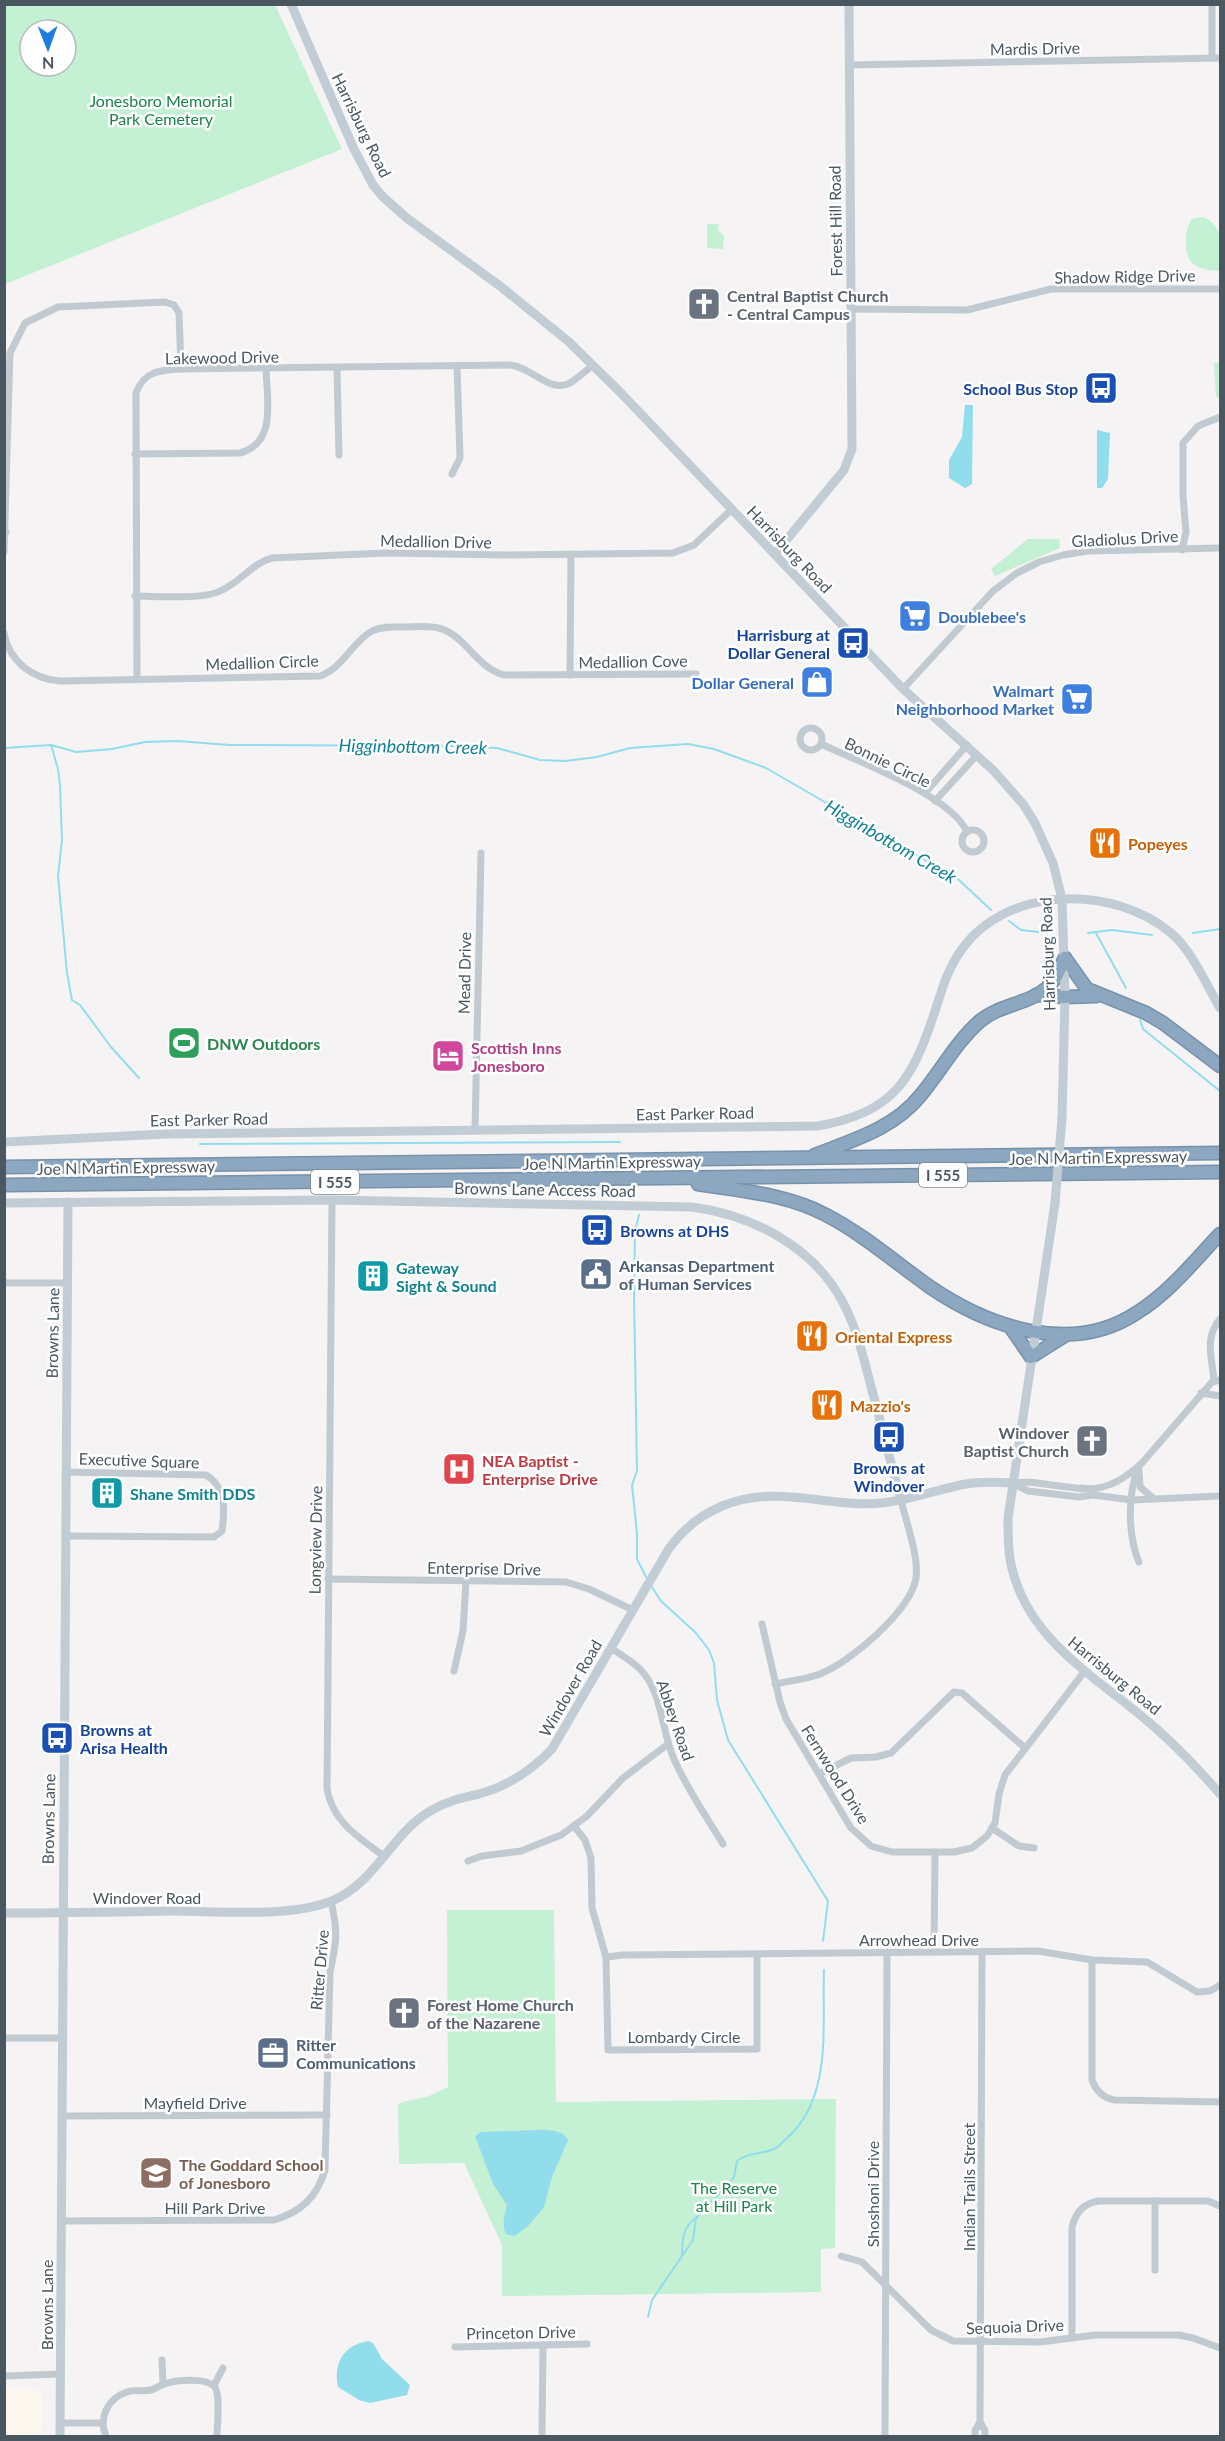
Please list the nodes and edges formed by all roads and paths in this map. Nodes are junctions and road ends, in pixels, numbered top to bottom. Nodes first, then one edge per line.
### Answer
1 (291, 4) edge
2 (849, 4) edge
3 (1212, 4) edge
4 (1212, 58) junction
5 (1221, 58) edge
6 (849, 64) junction
7 (1221, 289) edge
8 (851, 309) junction
9 (593, 365) junction
10 (457, 366) junction
11 (337, 368) junction
12 (181, 369) junction
13 (266, 369) junction
14 (1221, 417) edge
15 (135, 454) junction
16 (339, 455) dead end
17 (452, 474) dead end
18 (732, 509) junction
19 (5, 532) edge
20 (1221, 548) edge
21 (1182, 550) junction
22 (4, 552) edge
23 (571, 554) junction
24 (775, 554) junction
25 (135, 596) junction
26 (4, 633) edge
27 (696, 674) dead end
28 (570, 675) junction
29 (137, 679) junction
30 (903, 689) junction
31 (820, 744) dead end
32 (967, 746) junction
33 (976, 755) junction
34 (925, 793) junction
35 (935, 801) junction
36 (967, 832) dead end
37 (481, 853) dead end
38 (1062, 899) junction
39 (1065, 958) junction
40 (1035, 995) junction
41 (1065, 997) junction
42 (1103, 997) junction
43 (1221, 1008) edge
44 (1221, 1066) edge
45 (475, 1130) junction
46 (4, 1142) edge
47 (1221, 1153) edge
48 (808, 1158) junction
49 (4, 1167) edge
50 (1221, 1172) edge
51 (666, 1178) junction
52 (4, 1185) edge
53 (332, 1200) junction
54 (68, 1202) junction
55 (4, 1203) edge
56 (1221, 1234) edge
57 (4, 1283) edge
58 (68, 1283) junction
59 (1221, 1319) edge
60 (1011, 1328) junction
61 (1035, 1330) junction
62 (1066, 1335) junction
63 (1031, 1357) junction
64 (1217, 1380) edge
65 (1201, 1393) junction
66 (1221, 1396) edge
67 (1140, 1465) junction
68 (66, 1472) junction
69 (1012, 1483) junction
70 (1081, 1488) junction
71 (1093, 1495) junction
72 (1221, 1496) edge
73 (1153, 1498) junction
74 (901, 1500) junction
75 (1132, 1500) junction
76 (66, 1536) junction
77 (1139, 1562) dead end
78 (328, 1579) junction
79 (466, 1581) junction
80 (633, 1610) junction
81 (762, 1624) dead end
82 (610, 1648) junction
83 (454, 1671) dead end
84 (1084, 1672) junction
85 (775, 1684) junction
86 (668, 1744) junction
87 (1025, 1748) junction
88 (819, 1774) junction
89 (1221, 1794) edge
90 (574, 1826) junction
91 (992, 1828) junction
92 (723, 1844) dead end
93 (1034, 1848) dead end
94 (935, 1852) junction
95 (385, 1857) junction
96 (468, 1861) dead end
97 (331, 1901) junction
98 (4, 1913) edge
99 (62, 1913) junction
100 (887, 1952) junction
101 (934, 1952) junction
102 (982, 1952) junction
103 (757, 1954) junction
104 (606, 1957) junction
105 (1092, 1960) junction
106 (1221, 1985) edge
107 (62, 2037) junction
108 (4, 2038) edge
109 (1221, 2102) edge
110 (327, 2115) junction
111 (62, 2116) junction
112 (1155, 2201) junction
113 (1221, 2206) edge
114 (61, 2221) junction
115 (841, 2256) dead end
116 (1155, 2270) dead end
117 (885, 2286) junction
118 (1072, 2338) junction
119 (981, 2342) junction
120 (587, 2344) dead end
121 (543, 2345) junction
122 (455, 2347) dead end
123 (1221, 2348) edge
124 (162, 2360) dead end
125 (224, 2368) dead end
126 (60, 2374) junction
127 (4, 2376) edge
128 (163, 2384) junction
129 (214, 2385) junction
130 (980, 2422) junction
131 (60, 2423) junction
132 (103, 2423) junction
133 (60, 2436) edge
134 (106, 2436) edge
135 (217, 2436) edge
136 (542, 2436) edge
137 (885, 2436) edge
138 (975, 2436) edge
139 (985, 2436) edge

1 - 9 street, Harrisburg Road
2 - 6 street, Forest Hill Road
3 - 4 street
4 - 5 street, Mardis Drive
4 - 6 street, Mardis Drive
6 - 8 street, Forest Hill Road
7 - 8 street, Shadow Ridge Drive
8 - 24 street, Forest Hill Road
9 - 10 street, Lakewood Drive
9 - 18 street, Harrisburg Road
10 - 11 street, Lakewood Drive
10 - 17 street
11 - 13 street, Lakewood Drive
11 - 16 street
12 - 13 street, Lakewood Drive
12 - 15 street, Lakewood Drive
12 - 19 street
13 - 15 street
14 - 21 street
15 - 25 street, Lakewood Drive
18 - 23 street, Medallion Drive
18 - 24 street, Harrisburg Road
19 - 22 street
20 - 21 street, Gladiolus Drive
21 - 30 street, Gladiolus Drive
23 - 25 street, Medallion Drive
23 - 28 street
24 - 30 street, Harrisburg Road
25 - 29 street, Lakewood Drive
26 - 29 street, Medallion Circle
27 - 28 street, Medallion Cove
28 - 29 street, Medallion Circle
30 - 32 street, Harrisburg Road
31 - 34 street, Bonnie Circle
32 - 33 street, Harrisburg Road
32 - 34 street
33 - 35 street
33 - 38 street, Harrisburg Road
34 - 35 street, Bonnie Circle
35 - 36 street, Bonnie Circle
37 - 45 street, Mead Drive
38 - 39 street, Harrisburg Road
38 - 43 street, East Parker Road
38 - 45 street, East Parker Road
39 - 40 highway
39 - 41 street, Harrisburg Road
39 - 42 highway
40 - 41 highway
40 - 48 highway
41 - 42 highway
41 - 61 street, Harrisburg Road, bridge
42 - 44 highway
45 - 46 street, East Parker Road
47 - 48 highway, Joe N Martin Expressway / I 555
48 - 49 highway, Joe N Martin Expressway / I 555
50 - 51 highway, Joe N Martin Expressway / I 555
51 - 52 highway, Joe N Martin Expressway / I 555
51 - 60 highway
53 - 54 street, Browns Lane Access Road
53 - 74 street, Browns Lane Access Road
53 - 78 street, Longview Drive
54 - 55 street, Browns Lane Access Road
54 - 58 street, Browns Lane
56 - 62 highway
57 - 58 street
58 - 68 street, Browns Lane
59 - 64 street
60 - 61 highway
60 - 63 highway
61 - 62 highway
61 - 63 street, Harrisburg Road
62 - 63 highway
63 - 69 street, Harrisburg Road
64 - 65 street
65 - 66 street
65 - 67 street
67 - 70 street
67 - 73 street
67 - 75 street
68 - 76 street, Browns Lane
68 - 76 street, Executive Square
69 - 70 street, Windover Road
69 - 71 street, Windover Road
69 - 74 street, Windover Road
69 - 84 street, Harrisburg Road
70 - 71 street, Windover Road
71 - 75 street, Windover Road
72 - 73 street, Windover Road
73 - 75 street, Windover Road
74 - 80 street, Windover Road
74 - 85 street
75 - 77 street
76 - 99 street, Browns Lane
78 - 79 street, Enterprise Drive
78 - 95 street, Longview Drive
79 - 80 street, Enterprise Drive
79 - 83 street
80 - 82 street, Windover Road
81 - 85 street, Fernwood Drive
82 - 86 street, Abbey Road
82 - 95 street, Windover Road
84 - 87 street
84 - 89 street, Harrisburg Road
85 - 88 street, Fernwood Drive
86 - 90 street
86 - 92 street, Abbey Road
87 - 88 street
87 - 91 street
88 - 94 street, Fernwood Drive
90 - 96 street
90 - 104 street
91 - 93 street
91 - 94 street, Fernwood Drive
94 - 101 street
95 - 97 street, Windover Road
97 - 99 street, Windover Road
97 - 110 street, Ritter Drive
98 - 99 street, Windover Road
99 - 107 street, Browns Lane
100 - 101 street, Arrowhead Drive
100 - 103 street, Arrowhead Drive
100 - 117 street, Shoshoni Drive
101 - 102 street, Arrowhead Drive
102 - 105 street, Arrowhead Drive
102 - 119 street, Indian Trails Street
103 - 104 street, Arrowhead Drive
103 - 104 street, Lombardy Circle
105 - 106 street, Arrowhead Drive
105 - 109 street
107 - 108 street
107 - 111 street, Browns Lane
110 - 111 street, Mayfield Drive
110 - 114 street, Hill Park Drive
111 - 114 street, Browns Lane
112 - 113 street
112 - 116 street
112 - 118 street
114 - 126 street, Browns Lane
115 - 117 street, Sequoia Drive
117 - 119 street, Sequoia Drive
117 - 137 street, Shoshoni Drive
118 - 119 street, Sequoia Drive
118 - 123 street, Sequoia Drive
119 - 130 street, Indian Trails Street
120 - 121 street, Princeton Drive
121 - 122 street, Princeton Drive
121 - 136 street
124 - 128 street
125 - 129 street
126 - 127 street
126 - 131 street, Browns Lane
128 - 129 street
128 - 132 street
129 - 135 street
130 - 138 street, Indian Trails Street
130 - 139 street, Indian Trails Street
131 - 132 street
131 - 133 street, Browns Lane
132 - 134 street

